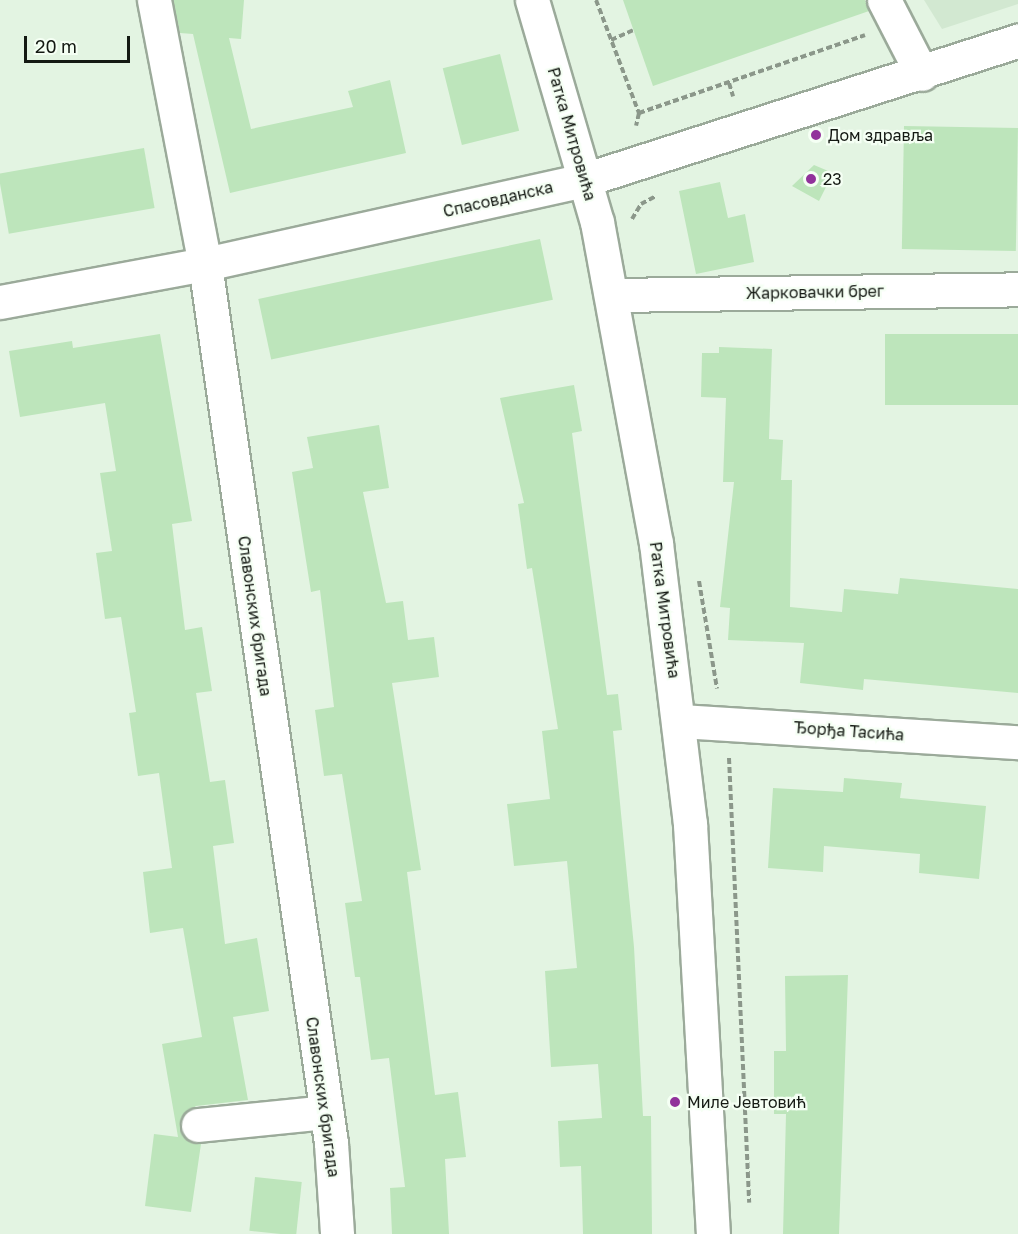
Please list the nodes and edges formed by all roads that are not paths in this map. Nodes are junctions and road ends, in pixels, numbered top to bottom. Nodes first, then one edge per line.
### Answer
1 (154, 0) edge
2 (532, 0) edge
3 (890, 12) edge
4 (1018, 40) edge
5 (922, 74) junction
6 (587, 179) junction
7 (204, 264) junction
8 (1018, 289) edge
9 (613, 295) junction
10 (0, 302) edge
11 (681, 721) junction
12 (1018, 742) edge
13 (326, 1112) junction
14 (198, 1125) dead end
15 (337, 1234) edge
16 (713, 1234) edge

1 - 7 street, Славонских бригада
2 - 6 street, Ратка Митровића
3 - 5 street
4 - 5 street, Спасовданска
5 - 6 street, Спасовданска
6 - 7 street, Спасовданска
6 - 9 street, Ратка Митровића
7 - 10 street, Спасовданска
7 - 13 street, Славонских бригада
8 - 9 street, Жарковачки брег
9 - 11 street, Ратка Митровића
11 - 12 street, Ђорђа Тасића
11 - 16 street, Ратка Митровића
13 - 14 street
13 - 15 street, Славонских бригада

